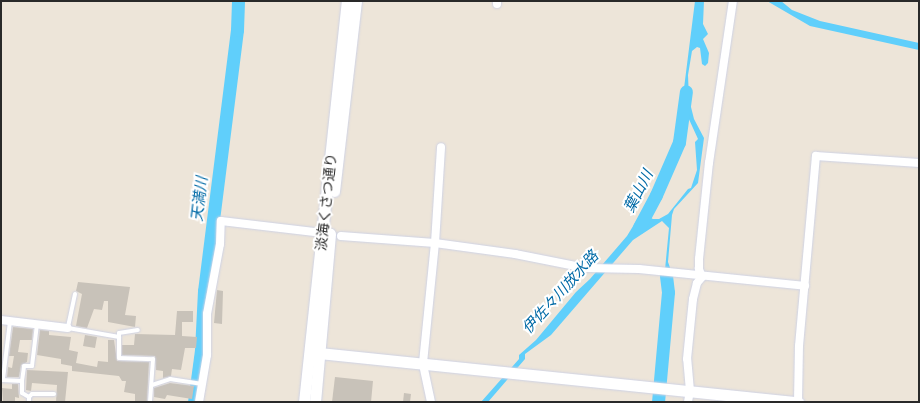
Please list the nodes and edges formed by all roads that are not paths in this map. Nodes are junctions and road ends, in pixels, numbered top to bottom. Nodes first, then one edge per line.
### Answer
1 (347, 1) edge
2 (356, 1) edge
3 (732, 1) edge
4 (441, 147) dead end
5 (919, 163) edge
6 (314, 232) dead end
7 (341, 236) dead end
8 (435, 243) junction
9 (702, 277) junction
10 (805, 286) junction
11 (75, 294) dead end
12 (1, 320) edge
13 (10, 321) junction
14 (37, 324) junction
15 (68, 328) junction
16 (138, 330) dead end
17 (119, 337) junction
18 (315, 352) junction
19 (423, 363) junction
20 (2, 380) edge
21 (22, 381) junction
22 (202, 384) junction
23 (152, 385) junction
24 (54, 394) dead end
25 (689, 396) edge
26 (29, 400) edge
27 (150, 402) edge
28 (199, 402) edge
29 (304, 402) edge
30 (315, 402) edge
31 (431, 402) edge
32 (798, 402) edge

1 - 18 street, 淡海くさつ通り
2 - 18 street, 淡海くさつ通り
3 - 9 street
4 - 8 street
5 - 10 street
6 - 22 street
7 - 8 street
8 - 9 street
8 - 19 street
9 - 10 street
9 - 25 street
10 - 32 street
11 - 15 lane
12 - 13 street
13 - 14 street
13 - 20 lane
14 - 15 street
14 - 21 lane
15 - 17 lane
16 - 17 lane
17 - 23 lane
18 - 19 street
18 - 29 street, 淡海くさつ通り
18 - 30 street, 淡海くさつ通り
19 - 25 street
19 - 31 street
20 - 21 lane
21 - 26 lane
22 - 23 lane
22 - 28 street
23 - 27 lane
24 - 26 lane
25 - 32 street

